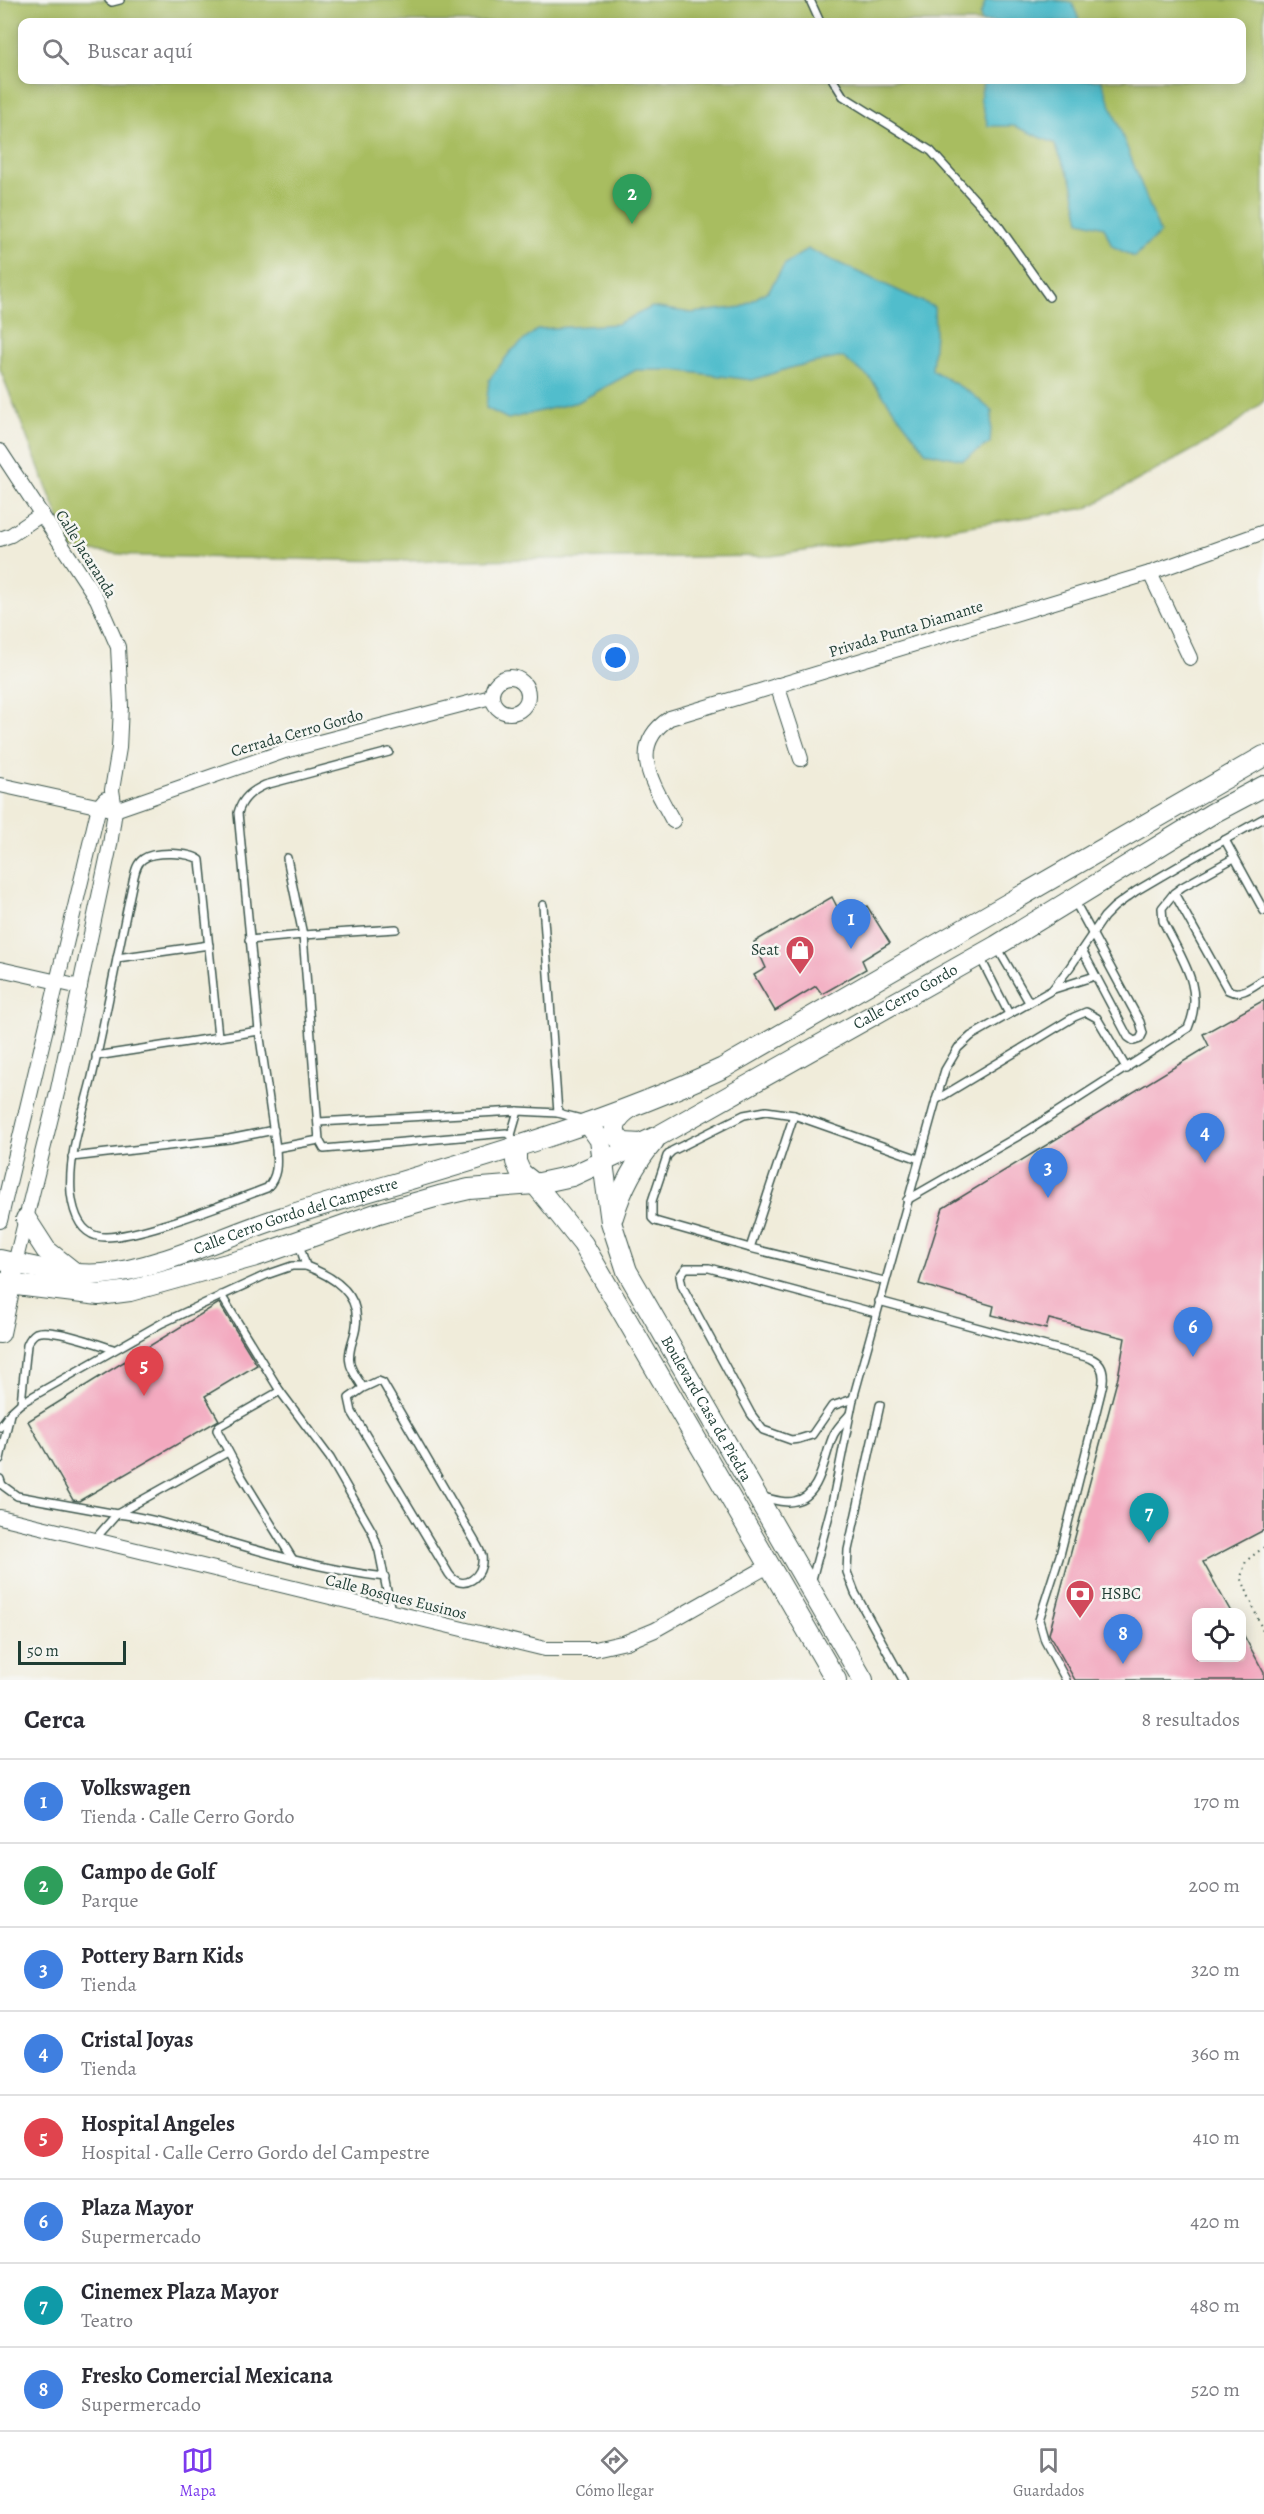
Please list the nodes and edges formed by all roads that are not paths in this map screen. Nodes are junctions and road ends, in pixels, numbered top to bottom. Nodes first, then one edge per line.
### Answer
1 (109, 0) edge
2 (120, 0) edge
3 (810, 0) edge
4 (818, 18) edge
5 (836, 84) edge
6 (1049, 297) dead end
7 (0, 451) edge
8 (42, 514) junction
9 (1264, 532) edge
10 (0, 539) edge
11 (1150, 573) junction
12 (1190, 658) dead end
13 (777, 685) junction
14 (491, 697) dead end
15 (389, 752) dead end
16 (1264, 756) edge
17 (801, 759) dead end
18 (0, 785) edge
19 (1264, 786) edge
20 (112, 790) junction
21 (99, 806) junction
22 (115, 810) junction
23 (1264, 818) edge
24 (673, 821) dead end
25 (1225, 840) junction
26 (288, 858) dead end
27 (1234, 858) junction
28 (1174, 893) junction
29 (1074, 900) junction
30 (543, 904) dead end
31 (1264, 911) edge
32 (396, 929) dead end
33 (1091, 934) junction
34 (303, 935) junction
35 (249, 940) junction
36 (209, 945) junction
37 (987, 950) junction
38 (1082, 950) junction
39 (117, 957) junction
40 (0, 969) edge
41 (1095, 976) junction
42 (1264, 979) edge
43 (56, 981) junction
44 (80, 987) junction
45 (1052, 990) junction
46 (1029, 1002) junction
47 (1009, 1014) junction
48 (259, 1031) junction
49 (218, 1036) junction
50 (96, 1056) junction
51 (1127, 1069) junction
52 (936, 1100) junction
53 (630, 1108) junction
54 (518, 1112) junction
55 (558, 1113) junction
56 (794, 1115) junction
57 (318, 1122) junction
58 (588, 1123) junction
59 (274, 1130) junction
60 (660, 1135) junction
61 (319, 1140) junction
62 (514, 1141) junction
63 (641, 1144) junction
64 (276, 1148) junction
65 (72, 1156) junction
66 (919, 1159) junction
67 (602, 1162) junction
68 (535, 1184) junction
69 (907, 1200) junction
70 (26, 1219) junction
71 (0, 1221) edge
72 (611, 1222) junction
73 (298, 1241) junction
74 (750, 1248) junction
75 (7, 1262) edge
76 (306, 1266) junction
77 (77, 1274) junction
78 (884, 1281) junction
79 (6, 1284) edge
80 (221, 1294) junction
81 (879, 1301) junction
82 (876, 1313) junction
83 (0, 1334) edge
84 (113, 1349) junction
85 (363, 1388) junction
86 (280, 1390) junction
87 (853, 1399) junction
88 (21, 1403) junction
89 (880, 1405) dead end
90 (11, 1412) junction
91 (849, 1415) junction
92 (0, 1427) edge
93 (228, 1452) junction
94 (0, 1459) edge
95 (0, 1479) edge
96 (755, 1495) junction
97 (117, 1514) junction
98 (0, 1517) edge
99 (95, 1539) junction
100 (292, 1558) junction
101 (770, 1565) junction
102 (385, 1576) junction
103 (810, 1589) junction
104 (392, 1613) junction
105 (836, 1680) edge
106 (863, 1680) edge
107 (903, 1680) edge
108 (1066, 1680) edge

1 - 2 lane
3 - 4 lane
5 - 6 lane
7 - 8 street, Calle Jacaranda
8 - 10 street
8 - 20 street, Calle Jacaranda
9 - 11 street, Privada Punta Diamante
11 - 12 street
11 - 13 street, Privada Punta Diamante
13 - 17 street
13 - 24 street, Privada Punta Diamante
14 - 22 street, Cerrada Cerro Gordo
15 - 35 lane
16 - 53 main road, Calle Cerro Gordo
18 - 21 street
19 - 29 main road, Calle Cerro Gordo
20 - 21 street, Calle Jacaranda
20 - 22 street, Calle Jacaranda
21 - 22 street
21 - 43 street, Calle Jacaranda
22 - 44 street, Calle Jacaranda
23 - 25 lane
25 - 27 lane
25 - 33 lane
26 - 34 lane
27 - 28 lane
27 - 31 lane
28 - 42 lane
28 - 51 lane
29 - 33 lane
29 - 37 main road, Calle Cerro Gordo
30 - 55 lane
32 - 34 lane
33 - 38 lane
33 - 41 lane
34 - 35 lane
34 - 57 lane
35 - 48 lane
36 - 39 lane
36 - 39 lane
36 - 49 lane
37 - 46 lane
37 - 47 lane
37 - 60 main road, Calle Cerro Gordo
38 - 41 lane
38 - 45 lane
39 - 50 lane
40 - 43 street
41 - 45 lane
43 - 44 street
43 - 71 street, Calle Jacaranda
44 - 70 street, Calle Jacaranda
45 - 46 lane
46 - 47 lane
47 - 52 lane
48 - 49 lane
48 - 59 lane
49 - 50 lane
50 - 65 lane
51 - 52 lane
51 - 69 lane
52 - 66 lane
53 - 58 main road, Calle Cerro Gordo
53 - 63 main road
54 - 55 lane
54 - 57 lane
54 - 62 lane
55 - 58 lane
56 - 66 lane
56 - 74 lane
56 - 74 lane
57 - 61 lane
58 - 62 main road, Calle Cerro Gordo del Campestre
58 - 67 main road, Boulevard Casa de Piedra
59 - 64 lane
59 - 65 lane
60 - 63 main road, Calle Cerro Gordo
60 - 72 main road
61 - 62 lane
61 - 64 lane
62 - 68 main road, Boulevard Casa de Piedra
62 - 77 main road, Calle Cerro Gordo del Campestre
63 - 67 main road, Calle Cerro Gordo
64 - 65 lane
66 - 69 lane
67 - 68 main road, Calle Cerro Gordo
67 - 72 main road, Boulevard Casa de Piedra
68 - 73 main road, Calle Cerro Gordo del Campestre
68 - 101 main road, Boulevard Casa de Piedra
69 - 78 lane
70 - 75 street, Calle Jacaranda
70 - 77 main road
72 - 96 main road, Boulevard Casa de Piedra
73 - 76 lane
73 - 79 main road, Calle Cerro Gordo del Campestre
74 - 78 lane
75 - 77 main road, Calle Cerro Gordo del Campestre
75 - 79 main road
76 - 80 lane
76 - 85 lane
78 - 81 lane
79 - 83 main road
80 - 84 lane
80 - 86 lane
81 - 82 lane
81 - 108 lane
82 - 87 lane
82 - 87 lane
84 - 88 lane
84 - 88 lane
85 - 85 lane
86 - 93 lane
86 - 102 lane
87 - 91 lane
88 - 90 lane
89 - 107 lane
90 - 92 lane
90 - 94 lane
91 - 96 lane
91 - 103 lane
93 - 97 lane
93 - 100 lane
95 - 97 lane
96 - 103 main road, Boulevard Casa de Piedra
97 - 99 lane
97 - 100 lane
98 - 99 street, Calle Bosques Eusinos
99 - 104 street, Calle Bosques Eusinos
100 - 102 lane
101 - 104 street, Calle Bosques Eusinos
101 - 105 main road, Boulevard Casa de Piedra
102 - 104 lane
103 - 106 main road, Boulevard Casa de Piedra

